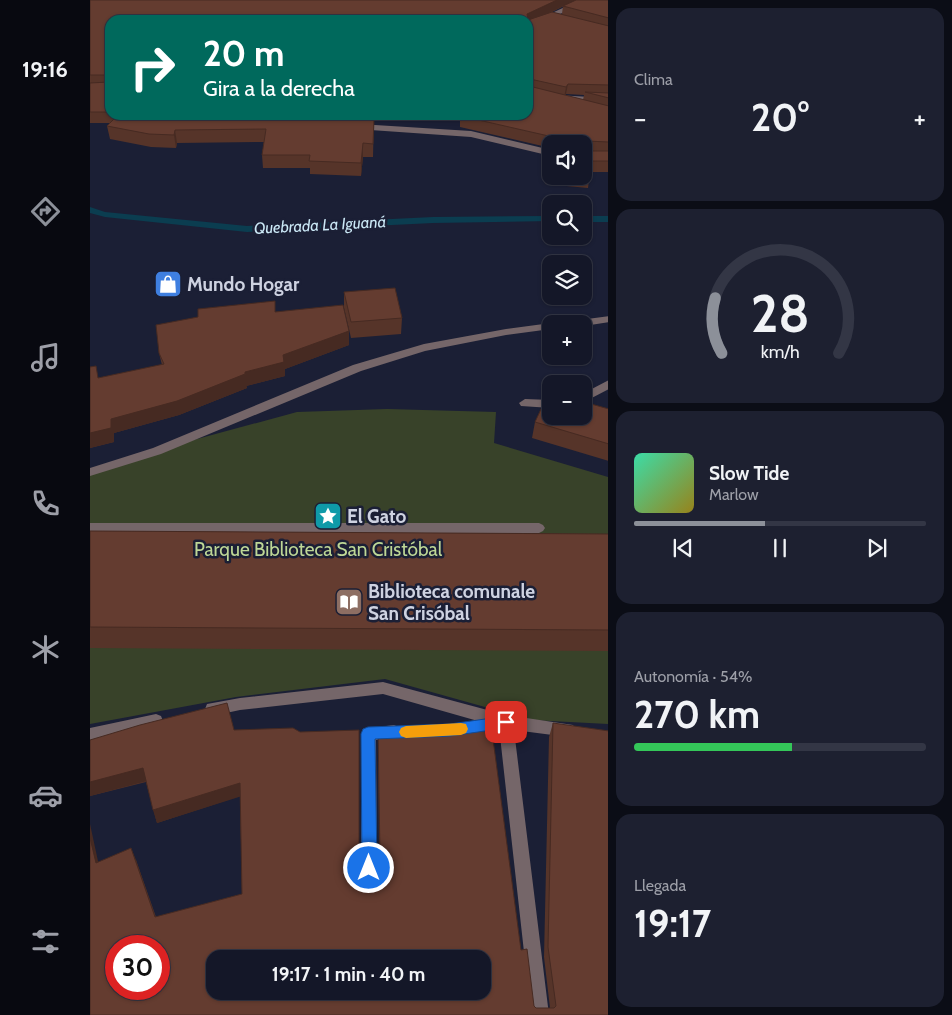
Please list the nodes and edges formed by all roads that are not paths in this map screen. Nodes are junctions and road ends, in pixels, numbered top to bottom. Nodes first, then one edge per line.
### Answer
1 (586, 0) edge
2 (547, 18) junction
3 (562, 20) edge
4 (533, 25) edge
5 (608, 100) edge
6 (582, 107) edge
7 (354, 126) edge
8 (542, 150) edge
9 (608, 319) edge
10 (592, 321) edge
11 (542, 327) edge
12 (608, 384) edge
13 (592, 393) edge
14 (525, 403) dead end
15 (542, 404) edge
16 (90, 472) edge
17 (90, 528) edge
18 (539, 528) dead end
19 (202, 712) edge
20 (174, 718) edge
21 (506, 722) junction
22 (469, 727) edge
23 (405, 732) edge
24 (580, 732) edge
25 (349, 734) edge
26 (368, 734) junction
27 (90, 736) edge
28 (369, 868) edge
29 (540, 1015) edge

1 - 2 street
2 - 3 street
2 - 4 street
5 - 6 street
7 - 8 street
9 - 10 street
11 - 16 street
12 - 13 street
14 - 15 street
17 - 18 street
19 - 21 street
20 - 27 street
21 - 22 street
21 - 24 street
21 - 29 street
23 - 26 street
25 - 26 street
26 - 28 street

